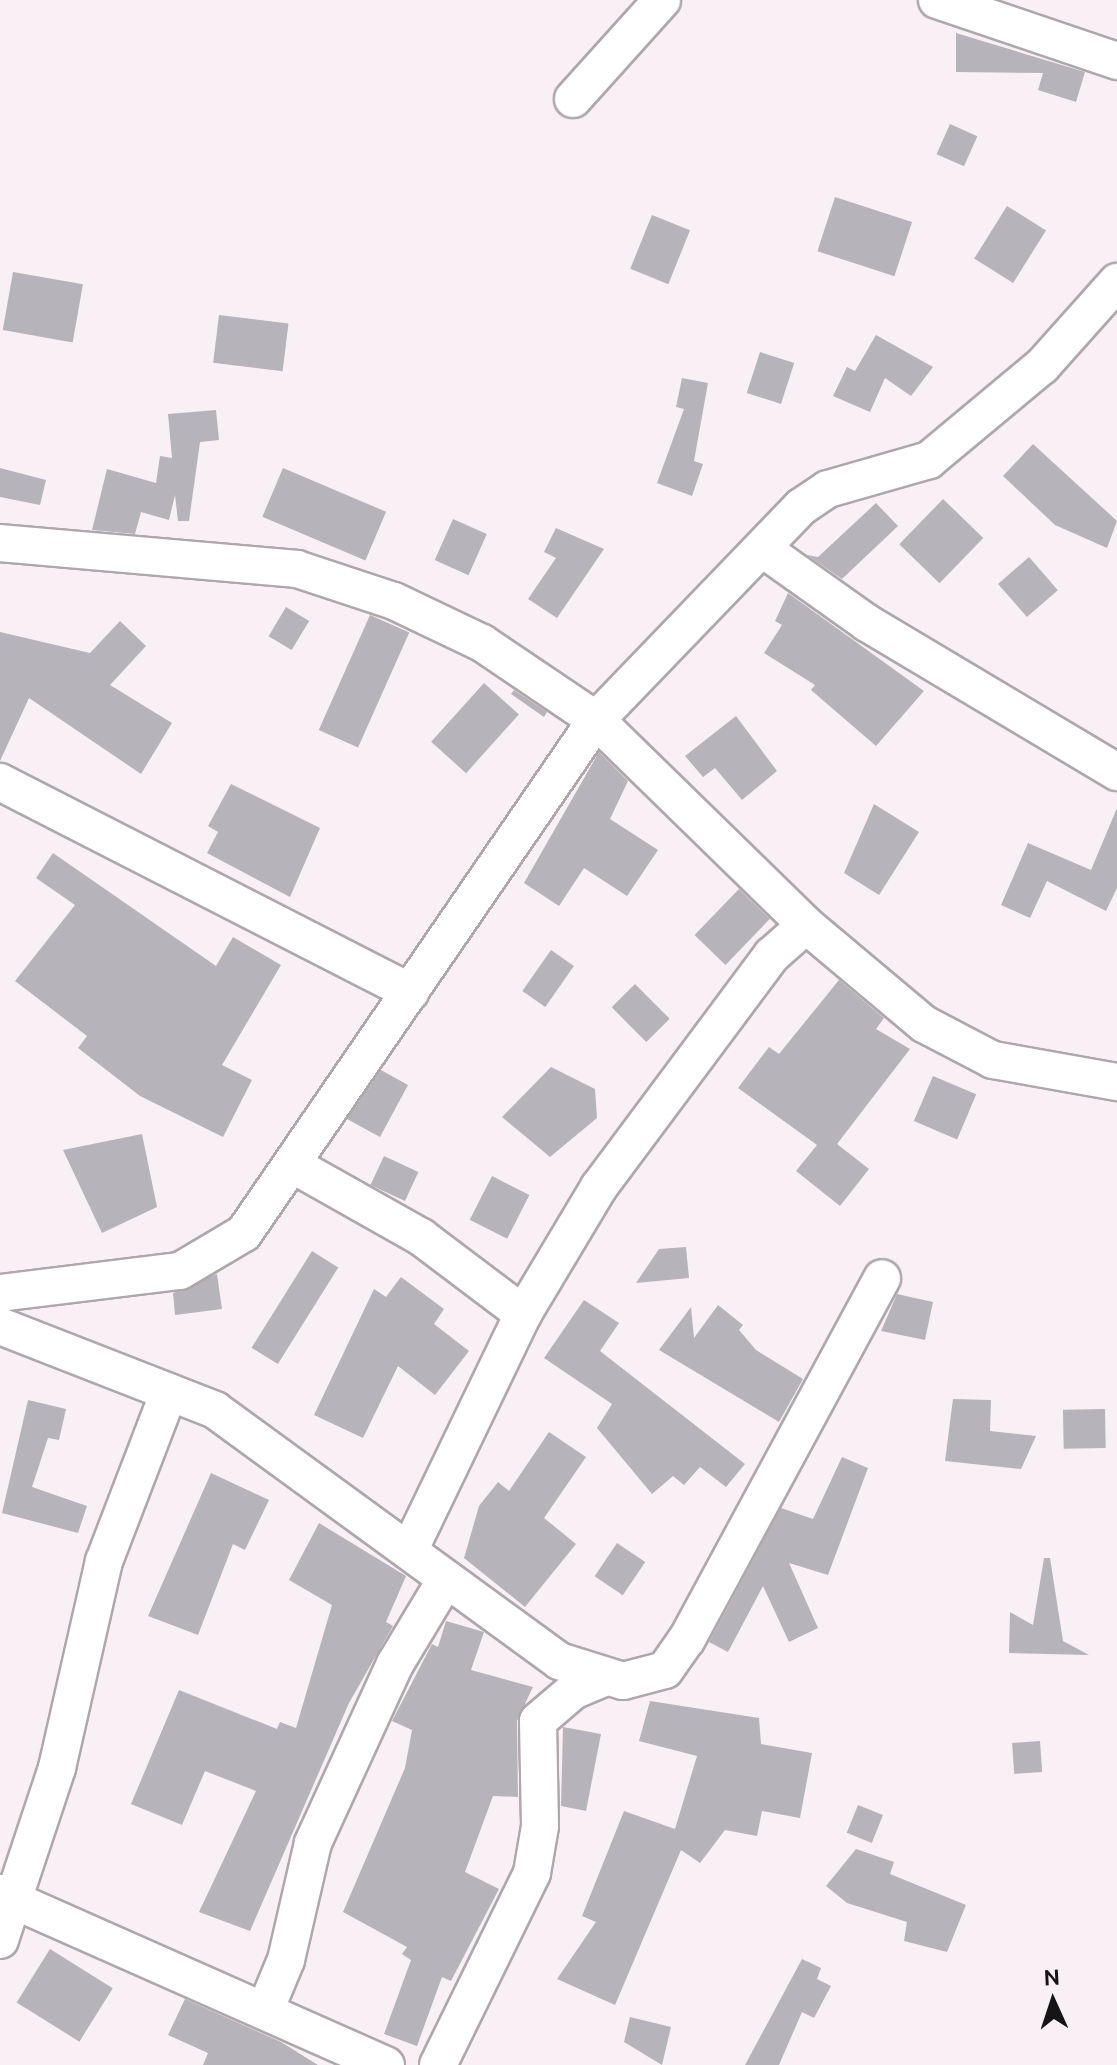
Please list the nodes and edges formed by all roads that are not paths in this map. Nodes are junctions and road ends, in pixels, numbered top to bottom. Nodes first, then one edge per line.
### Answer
1 (662, 0) edge
2 (937, 0) edge
3 (1113, 62) edge
4 (573, 99) dead end
5 (1117, 282) edge
6 (0, 543) edge
7 (763, 549) junction
8 (596, 720) junction
9 (1117, 772) edge
10 (0, 782) edge
11 (806, 925) junction
12 (410, 992) junction
13 (1117, 1082) edge
14 (295, 1166) junction
15 (882, 1278) dead end
16 (0, 1293) edge
17 (523, 1314) junction
18 (0, 1326) edge
19 (169, 1392) junction
20 (409, 1551) junction
21 (446, 1579) junction
22 (604, 1678) junction
23 (6, 1896) edge
24 (0, 1940) edge
25 (266, 2008) junction
26 (386, 2065) edge
27 (438, 2065) edge

1 - 4 street
2 - 3 street
5 - 7 street
6 - 8 street
7 - 8 street
7 - 9 street
8 - 11 street
8 - 12 street
10 - 12 street
11 - 13 street
11 - 17 street
12 - 14 street
14 - 16 street
14 - 17 street
15 - 22 street
17 - 20 street
18 - 19 street
19 - 20 street
19 - 23 street
20 - 21 street
21 - 22 street
21 - 25 street
22 - 27 street
23 - 24 street
23 - 25 street
25 - 26 street

